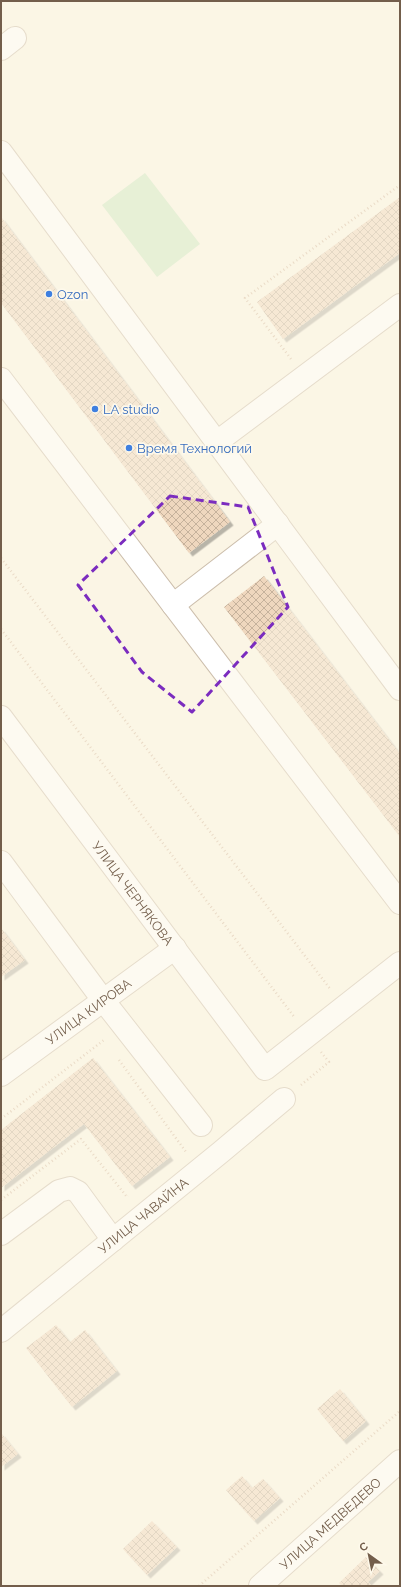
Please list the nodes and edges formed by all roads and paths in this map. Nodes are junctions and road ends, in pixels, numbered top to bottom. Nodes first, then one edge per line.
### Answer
1 (1, 152) edge
2 (400, 185) edge
3 (400, 305) edge
4 (304, 377) junction
5 (1, 379) edge
6 (217, 442) junction
7 (278, 524) junction
8 (1, 558) edge
9 (173, 605) junction
10 (1, 629) edge
11 (400, 689) edge
12 (1, 717) edge
13 (1, 862) edge
14 (400, 903) edge
15 (175, 948) junction
16 (400, 963) edge
17 (103, 1000) junction
18 (344, 1007) junction
19 (308, 1035) junction
20 (104, 1040) dead end
21 (1, 1075) edge
22 (284, 1099) joint
23 (1, 1119) edge
24 (201, 1125) dead end
25 (186, 1151) dead end
26 (180, 1156) dead end
27 (133, 1192) dead end
28 (1, 1200) edge
29 (1, 1234) edge
30 (114, 1240) junction
31 (1, 1331) edge
32 (400, 1411) edge
33 (400, 1461) edge
34 (200, 1586) edge
35 (260, 1586) edge

1 - 6 street
2 - 4 path
3 - 4 street
4 - 6 street
5 - 9 street
6 - 7 street
7 - 9 street
7 - 11 street
8 - 18 path
9 - 14 street
10 - 19 path
12 - 15 street, УЛИЦА ЧЕРНЯКОВА
13 - 17 street
15 - 17 street, УЛИЦА КИРОВА
15 - 19 street, УЛИЦА ЧЕРНЯКОВА
16 - 18 street
17 - 21 street, УЛИЦА КИРОВА
17 - 24 street
18 - 19 street
19 - 22 path
20 - 23 path
22 - 30 street, УЛИЦА ЧАВАЙНА
25 - 26 path
27 - 28 path
29 - 30 street
30 - 31 street, УЛИЦА ЧАВАЙНА
32 - 34 path
33 - 35 street, УЛИЦА МЕДВЕДЕВО

